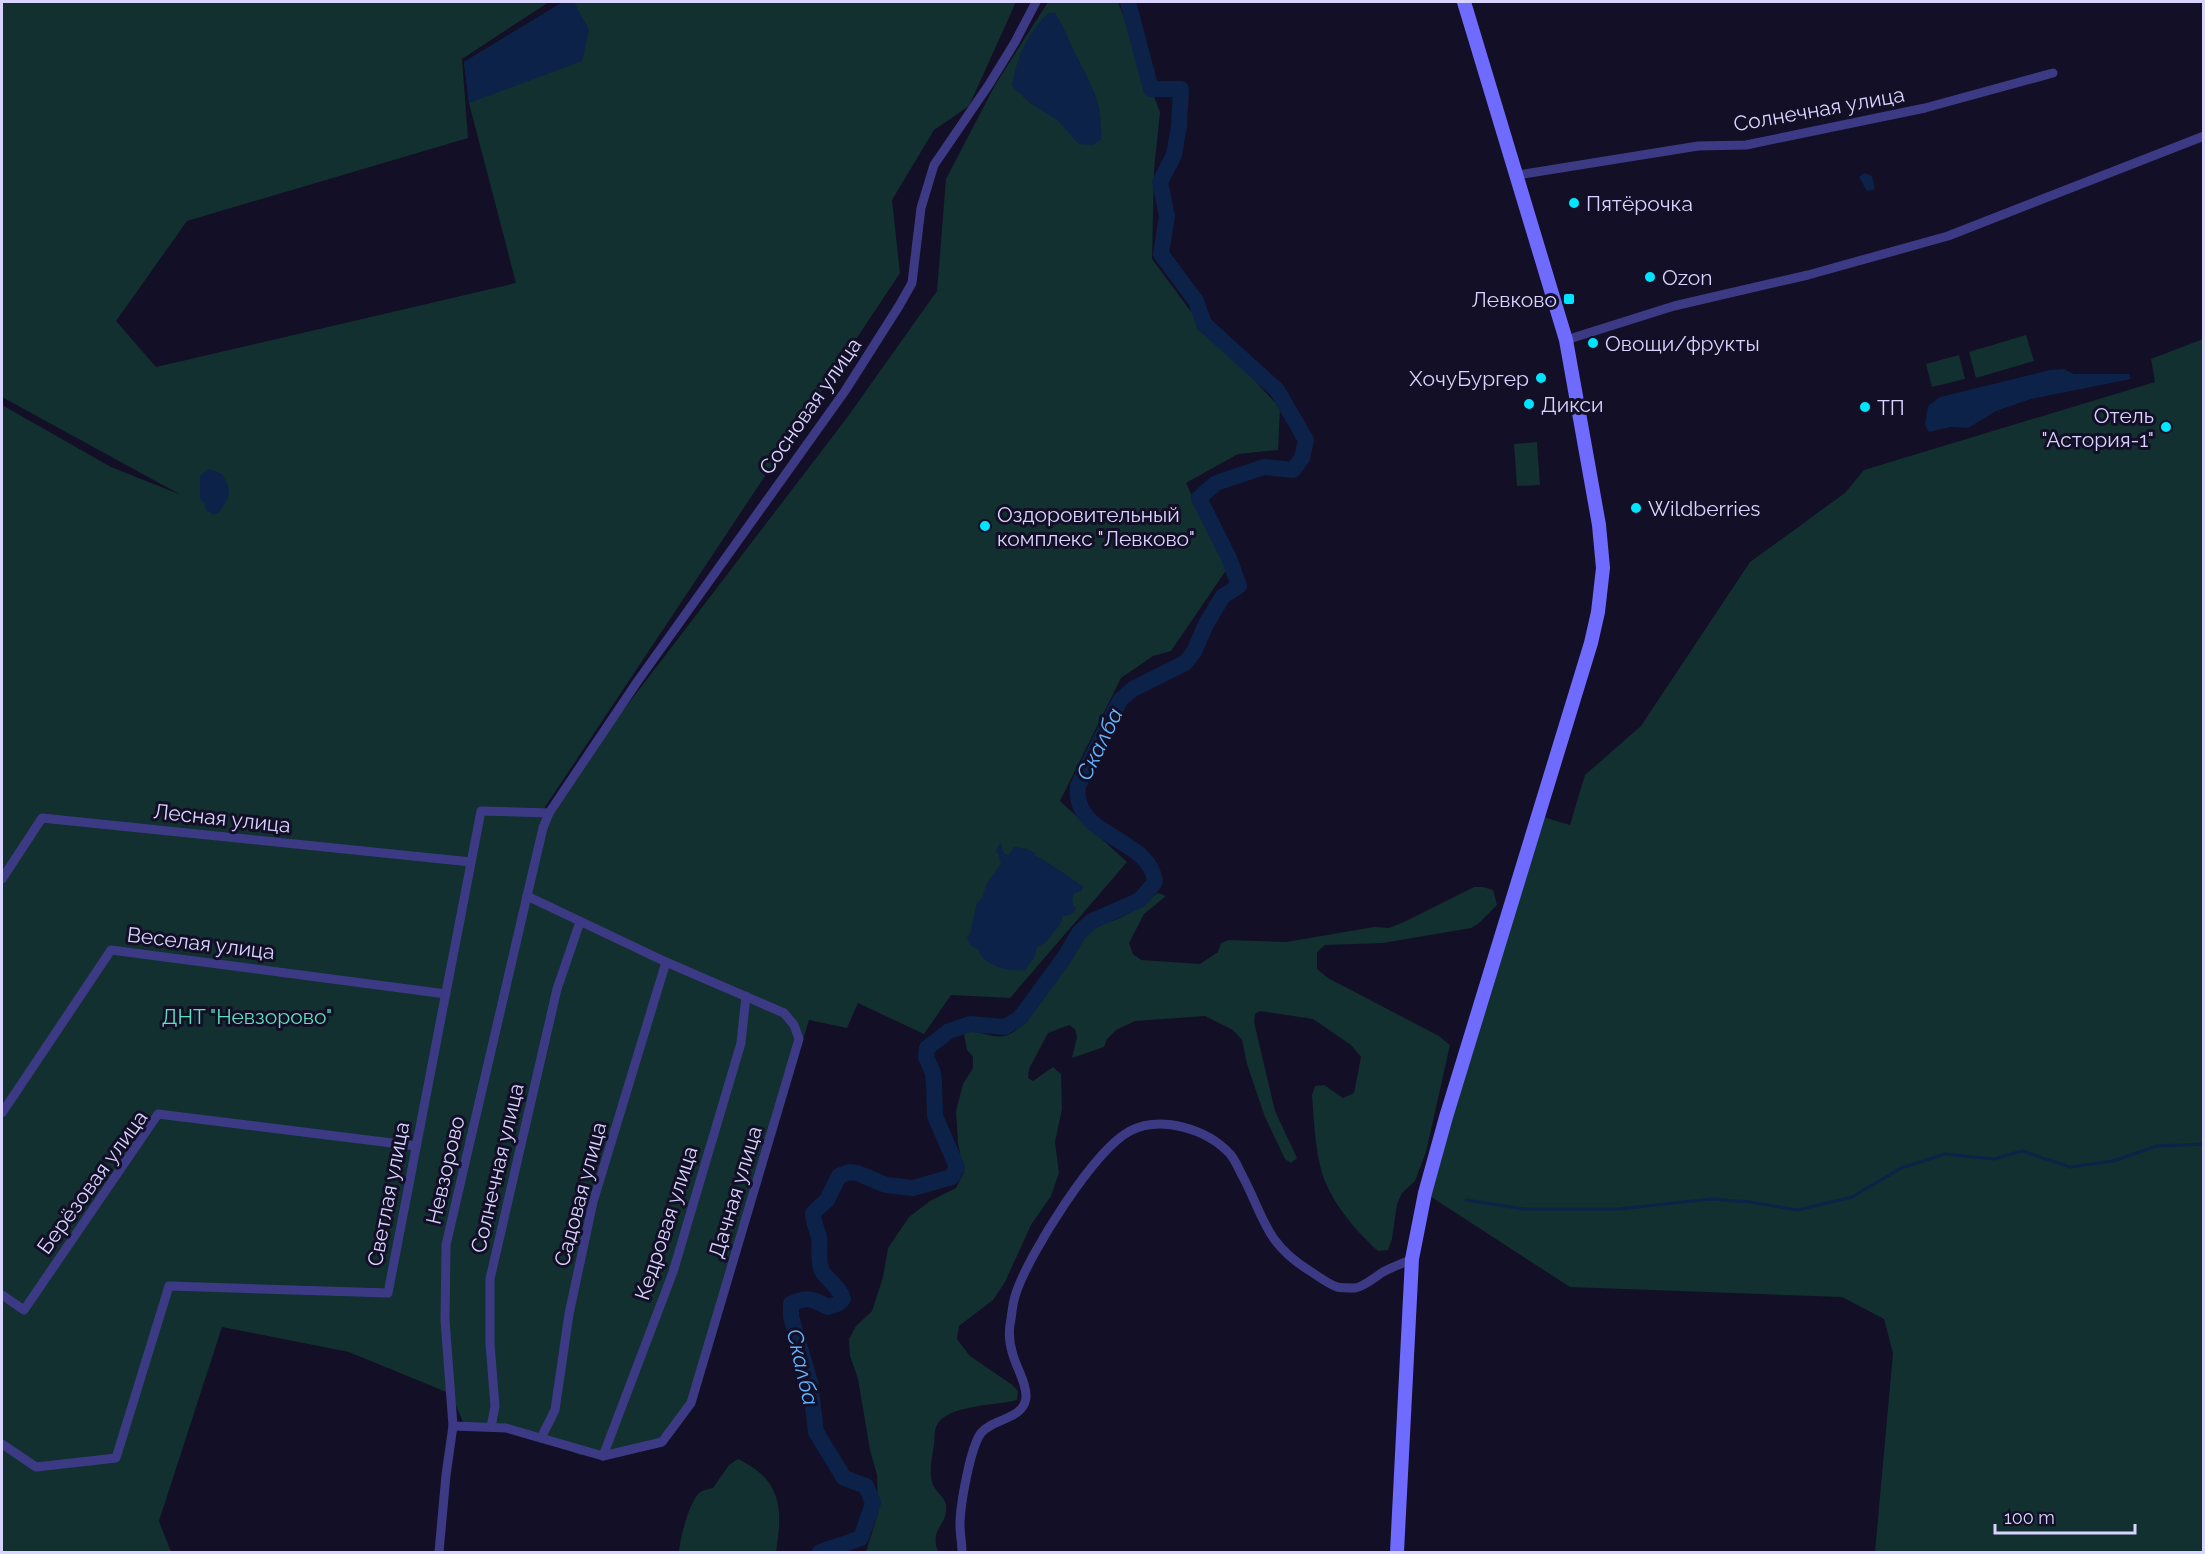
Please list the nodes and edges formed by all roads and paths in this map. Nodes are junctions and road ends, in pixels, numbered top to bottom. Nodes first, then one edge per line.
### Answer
1 (1036, 2) edge
2 (1464, 2) edge
3 (2053, 74) dead end
4 (2204, 136) edge
5 (1518, 175) junction
6 (1566, 340) junction
7 (554, 803) joint
8 (549, 813) junction
9 (471, 862) junction
10 (2, 879) edge
11 (527, 896) junction
12 (580, 922) junction
13 (666, 962) junction
14 (446, 994) junction
15 (746, 996) junction
16 (2, 1113) edge
17 (416, 1146) junction
18 (1412, 1259) junction
19 (2, 1295) edge
20 (453, 1426) junction
21 (491, 1427) junction
22 (541, 1438) junction
23 (2, 1444) edge
24 (603, 1456) junction
25 (439, 1552) edge
26 (962, 1552) edge
27 (1397, 1552) edge

1 - 7 street, Сосновая улица
2 - 5 street
3 - 5 street, Солнечная улица
4 - 6 street
5 - 6 street
6 - 18 street
7 - 8 street, Невзорово
8 - 9 street, Светлая улица
8 - 11 street, Невзорово
9 - 10 street, Лесная улица
9 - 14 street, Светлая улица
11 - 12 street, Дачная улица
11 - 20 street, Невзорово
12 - 13 street, Дачная улица
12 - 21 street, Солнечная улица
13 - 15 street, Дачная улица
13 - 22 street, Садовая улица
14 - 16 street, Веселая улица
14 - 17 street, Светлая улица
15 - 24 street, Кедровая улица
15 - 24 street, Дачная улица
17 - 19 street, Берёзовая улица
17 - 23 street, Светлая улица
18 - 26 street
18 - 27 street
20 - 21 street, Дачная улица
20 - 25 street, Невзорово
21 - 22 street, Дачная улица
22 - 24 street, Дачная улица

